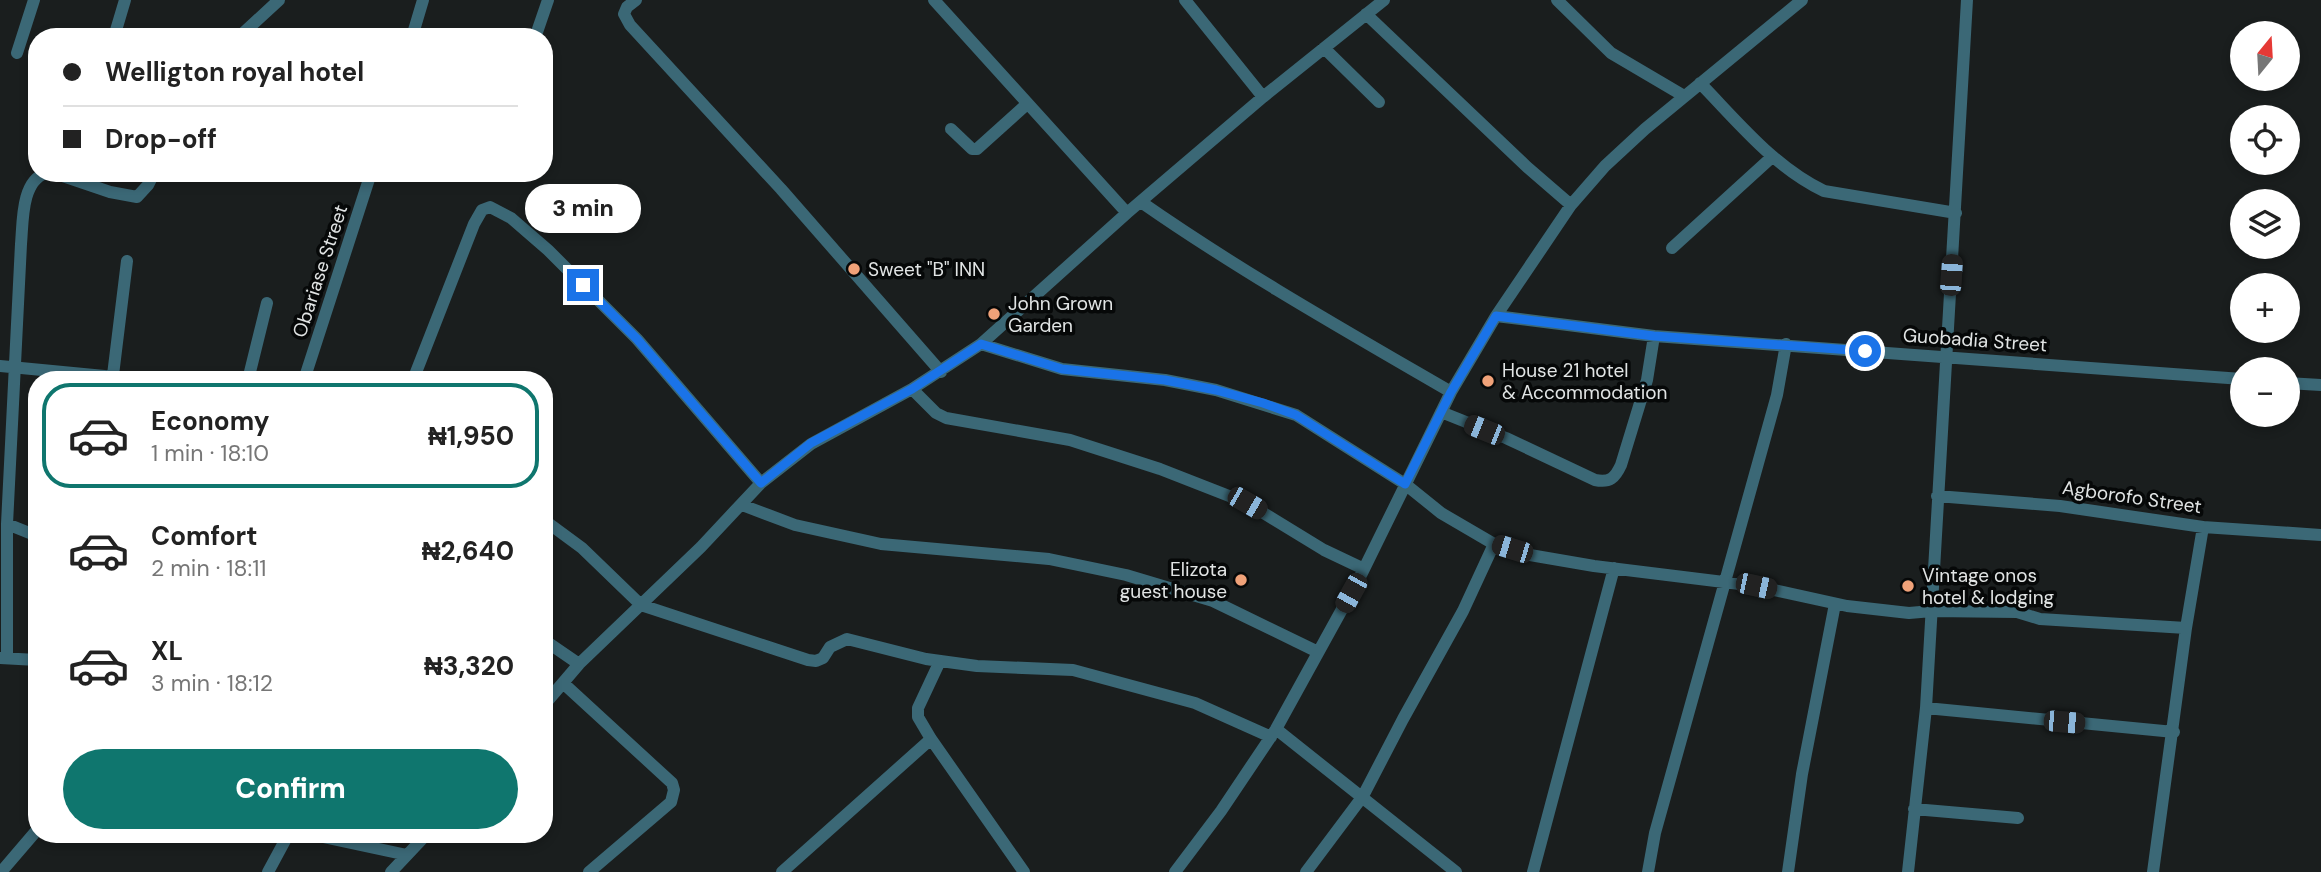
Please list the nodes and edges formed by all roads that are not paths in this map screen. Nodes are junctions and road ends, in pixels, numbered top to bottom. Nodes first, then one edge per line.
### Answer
1 (34, 0) edge
2 (125, 0) edge
3 (279, 0) edge
4 (423, 0) edge
5 (548, 0) edge
6 (636, 0) edge
7 (934, 0) edge
8 (1185, 0) edge
9 (1384, 0) edge
10 (1557, 0) edge
11 (1802, 0) edge
12 (1967, 0) edge
13 (1366, 14) junction
14 (117, 28) edge
15 (249, 28) edge
16 (415, 28) edge
17 (538, 28) edge
18 (1324, 48) junction
19 (17, 53) dead end
20 (1700, 83) junction
21 (1684, 96) junction
22 (1263, 97) junction
23 (1380, 102) dead end
24 (1027, 104) junction
25 (951, 129) dead end
26 (1772, 157) junction
27 (33, 182) edge
28 (81, 182) edge
29 (150, 182) edge
30 (369, 182) edge
31 (1140, 202) junction
32 (1571, 205) junction
33 (1127, 213) junction
34 (1956, 213) junction
35 (1672, 248) dead end
36 (127, 261) dead end
37 (267, 303) dead end
38 (1496, 316) junction
39 (1654, 336) junction
40 (981, 344) junction
41 (1786, 344) junction
42 (1945, 357) junction
43 (0, 366) edge
44 (16, 367) junction
45 (64, 371) edge
46 (113, 371) edge
47 (250, 371) edge
48 (307, 371) edge
49 (417, 371) edge
50 (941, 372) junction
51 (2230, 378) edge
52 (2300, 384) edge
53 (2321, 385) edge
54 (912, 389) junction
55 (1451, 392) junction
56 (1441, 412) junction
57 (761, 483) junction
58 (1405, 484) junction
59 (1937, 496) junction
60 (742, 505) junction
61 (7, 524) junction
62 (553, 527) edge
63 (2203, 527) junction
64 (28, 532) edge
65 (2321, 535) edge
66 (1494, 544) junction
67 (1614, 568) junction
68 (1364, 569) junction
69 (1726, 581) junction
70 (1835, 604) junction
71 (641, 605) junction
72 (1932, 611) junction
73 (2186, 628) junction
74 (553, 646) edge
75 (1318, 652) junction
76 (4, 658) edge
77 (28, 659) edge
78 (940, 661) junction
79 (579, 664) junction
80 (563, 683) junction
81 (553, 695) edge
82 (1926, 708) junction
83 (2174, 732) junction
84 (1273, 733) junction
85 (931, 739) junction
86 (1363, 796) junction
87 (1914, 809) junction
88 (2018, 818) dead end
89 (28, 840) edge
90 (284, 843) edge
91 (351, 843) edge
92 (418, 843) edge
93 (407, 855) junction
94 (1022, 871) edge
95 (1, 872) edge
96 (268, 872) edge
97 (391, 872) edge
98 (589, 872) edge
99 (782, 872) edge
100 (1175, 872) edge
101 (1306, 872) edge
102 (1456, 872) edge
103 (1533, 872) edge
104 (1648, 872) edge
105 (1788, 872) edge
106 (1908, 872) edge
107 (2153, 872) edge

1 - 19 street
2 - 14 street
3 - 15 street
4 - 16 street
5 - 17 street
6 - 50 street
7 - 24 street
8 - 22 street
9 - 13 street
10 - 21 street
11 - 20 street
12 - 34 street
13 - 18 street
13 - 32 street
18 - 22 street
18 - 23 street
20 - 21 street
20 - 26 street
21 - 32 street
22 - 31 street
24 - 25 street
24 - 33 street
26 - 34 street
26 - 35 street
27 - 44 street
28 - 29 street
30 - 48 street, Obariase Street
31 - 33 street
31 - 55 street
32 - 38 street
33 - 40 street
34 - 42 street
36 - 46 street
37 - 47 street
38 - 39 street, Guobadia Street
38 - 55 street
39 - 41 street, Guobadia Street
39 - 56 street
40 - 50 street
40 - 58 street
41 - 42 street, Guobadia Street
41 - 69 street
42 - 51 street, Guobadia Street
42 - 59 street
43 - 44 street
44 - 45 street
44 - 61 street
49 - 57 street
50 - 54 street
52 - 53 street
54 - 57 street
54 - 68 street
55 - 56 street
56 - 58 street
57 - 60 street
58 - 66 street
58 - 68 street
59 - 63 street, Agborofo Street
59 - 72 street
60 - 71 street
60 - 75 street
61 - 64 street
61 - 76 street
62 - 71 street
63 - 65 street, Agborofo Street
63 - 73 street
66 - 67 street
66 - 86 street
67 - 69 street
67 - 103 street
68 - 75 street
69 - 70 street
69 - 104 street
70 - 72 street
70 - 105 street
71 - 78 street
71 - 79 street
72 - 73 street
72 - 82 street
73 - 83 street
74 - 79 street
75 - 84 street
76 - 77 street
78 - 84 street
78 - 85 street
79 - 80 street
80 - 81 street
80 - 98 street
82 - 83 street
82 - 87 street
83 - 107 street
84 - 86 street
84 - 100 street
85 - 94 street
85 - 99 street
86 - 101 street
86 - 102 street
87 - 88 street
87 - 106 street
89 - 95 street
90 - 96 street
91 - 93 street
92 - 93 street
93 - 97 street

